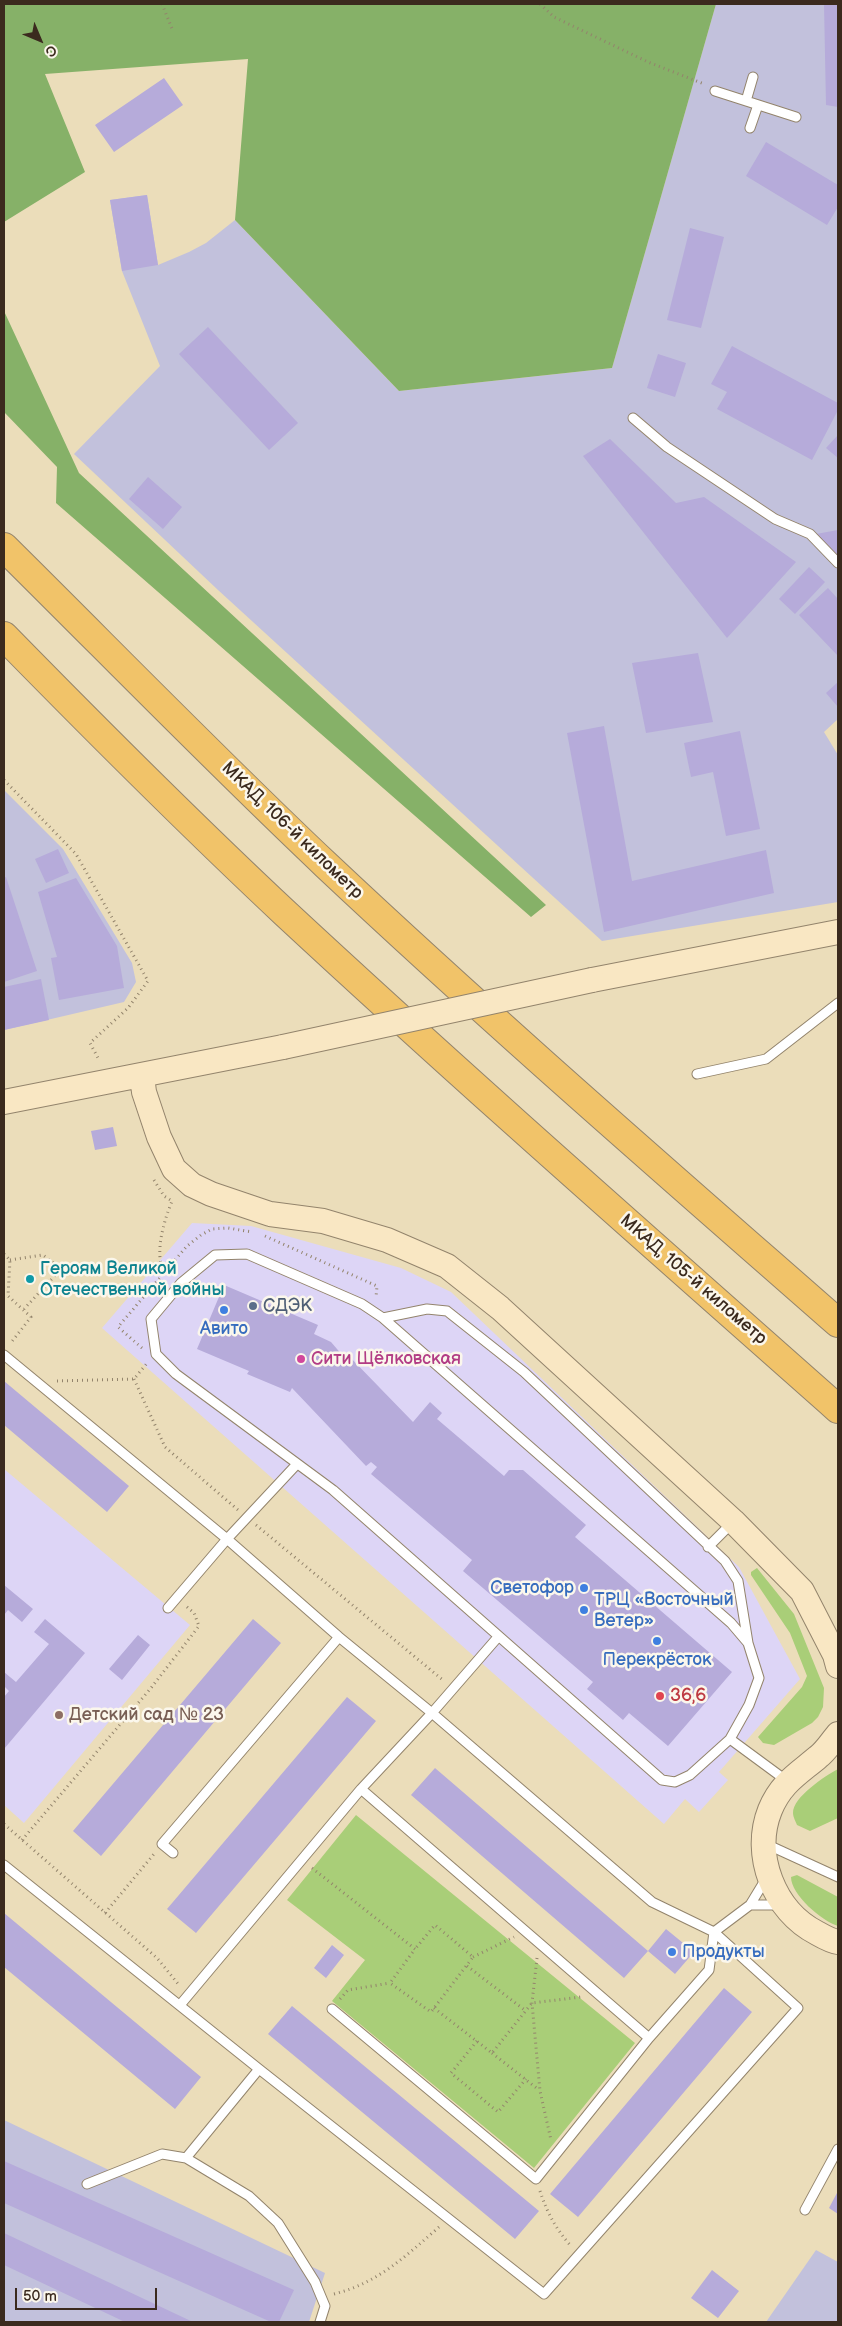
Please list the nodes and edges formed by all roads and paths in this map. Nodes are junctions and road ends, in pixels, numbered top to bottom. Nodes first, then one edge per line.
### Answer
1 (162, 4) edge
2 (540, 4) edge
3 (173, 31) dead end
4 (753, 77) dead end
5 (704, 84) dead end
6 (716, 91) dead end
7 (746, 101) junction
8 (758, 105) junction
9 (796, 117) dead end
10 (750, 128) dead end
11 (633, 418) dead end
12 (4, 547) edge
13 (838, 563) edge
14 (4, 636) edge
15 (4, 780) edge
16 (838, 932) edge
17 (838, 1003) edge
18 (98, 1058) dead end
19 (697, 1074) dead end
20 (142, 1076) junction
21 (4, 1102) edge
22 (153, 1174) dead end
23 (4, 1254) edge
24 (10, 1260) junction
25 (160, 1265) junction
26 (61, 1269) junction
27 (164, 1272) junction
28 (24, 1310) junction
29 (374, 1312) junction
30 (383, 1318) junction
31 (838, 1323) edge
32 (9, 1345) dead end
33 (4, 1355) edge
34 (154, 1356) junction
35 (134, 1379) junction
36 (36, 1382) junction
37 (838, 1409) edge
38 (297, 1464) junction
39 (247, 1518) junction
40 (733, 1521) junction
41 (227, 1539) junction
42 (708, 1547) junction
43 (177, 1597) junction
44 (168, 1608) dead end
45 (339, 1637) junction
46 (498, 1637) junction
47 (748, 1643) junction
48 (838, 1666) edge
49 (446, 1683) dead end
50 (432, 1713) junction
51 (838, 1734) edge
52 (730, 1739) junction
53 (829, 1753) edge
54 (787, 1781) junction
55 (361, 1789) junction
56 (4, 1824) edge
57 (22, 1840) junction
58 (764, 1843) junction
59 (162, 1844) junction
60 (173, 1853) dead end
61 (302, 1860) junction
62 (4, 1865) edge
63 (768, 1876) junction
64 (838, 1876) edge
65 (750, 1905) junction
66 (782, 1905) junction
67 (105, 1913) junction
68 (526, 1932) junction
69 (714, 1932) junction
70 (838, 1942) edge
71 (539, 1943) junction
72 (415, 1949) junction
73 (473, 1957) junction
74 (467, 1966) junction
75 (390, 1983) junction
76 (599, 1994) junction
77 (188, 1996) junction
78 (532, 2003) junction
79 (180, 2005) junction
80 (434, 2008) junction
81 (332, 2009) joint
82 (526, 2011) junction
83 (649, 2038) junction
84 (477, 2041) junction
85 (492, 2053) junction
86 (259, 2069) junction
87 (526, 2079) junction
88 (540, 2091) junction
89 (838, 2149) edge
90 (554, 2156) junction
91 (186, 2158) junction
92 (536, 2179) junction
93 (87, 2184) dead end
94 (805, 2210) dead end
95 (450, 2218) junction
96 (579, 2255) junction
97 (322, 2298) junction
98 (320, 2322) edge

1 - 3 path
2 - 5 path
4 - 7 lane
6 - 7 lane
7 - 8 lane
8 - 9 lane
8 - 10 lane
11 - 13 lane
12 - 31 highway, МКАД, 106-й километр
14 - 37 highway, МКАД, 105-й километр
15 - 18 path
16 - 20 street, bridge
17 - 19 lane
20 - 21 street
20 - 40 street
22 - 25 path
23 - 24 path
24 - 26 path
24 - 28 path
25 - 26 path
25 - 27 path
26 - 28 path
27 - 29 path
27 - 34 path
28 - 32 path
29 - 30 lane
29 - 34 lane
30 - 42 lane
30 - 47 lane
33 - 36 lane
34 - 35 path
34 - 38 lane
35 - 36 path
35 - 39 path
36 - 41 lane
38 - 39 lane
38 - 46 lane
39 - 41 lane
39 - 49 path
40 - 42 lane
40 - 48 street
41 - 43 lane
41 - 45 lane
42 - 47 lane
43 - 44 lane
43 - 57 path
45 - 50 lane
45 - 59 lane
46 - 50 lane
46 - 52 lane
47 - 52 lane
50 - 55 lane
50 - 69 lane
51 - 53 street
52 - 54 lane
53 - 54 street
54 - 58 street
55 - 61 lane
55 - 68 lane
56 - 57 path
57 - 67 path
58 - 63 street
58 - 64 lane
59 - 60 lane
59 - 67 path
61 - 72 path
61 - 77 lane
62 - 79 lane
63 - 65 lane
63 - 66 street
65 - 66 lane
65 - 69 lane
66 - 70 street
67 - 77 path
68 - 71 lane
68 - 73 path
69 - 83 lane
69 - 96 lane
71 - 76 lane
71 - 78 path
72 - 73 path
72 - 75 path
73 - 74 path
74 - 80 path
74 - 82 path
75 - 80 path
75 - 81 path
76 - 78 path
76 - 83 lane
77 - 79 lane
78 - 82 path
78 - 88 path
79 - 86 lane
80 - 84 path
81 - 92 lane
82 - 85 path
83 - 90 lane
84 - 85 path
84 - 87 path
85 - 87 path
86 - 91 lane
86 - 95 lane
87 - 88 path
88 - 90 path
89 - 94 lane
90 - 92 lane
91 - 93 lane
91 - 97 lane
92 - 96 path
95 - 96 lane
95 - 97 path
97 - 98 lane

